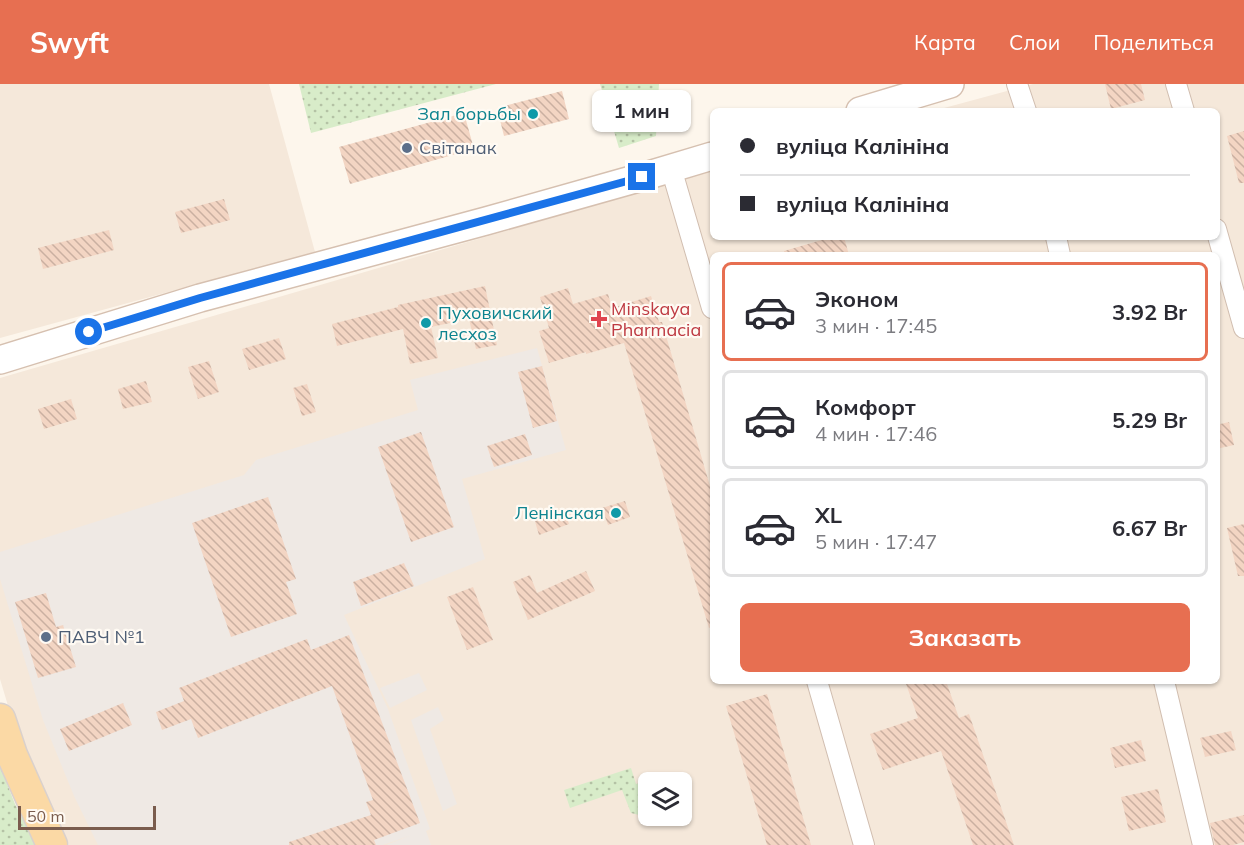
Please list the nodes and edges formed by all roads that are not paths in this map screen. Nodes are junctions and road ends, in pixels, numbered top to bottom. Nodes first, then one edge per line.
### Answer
1 (950, 84) edge
2 (1017, 84) edge
3 (1176, 84) edge
4 (870, 108) edge
5 (1025, 108) edge
6 (1183, 108) edge
7 (710, 157) edge
8 (671, 168) junction
9 (1219, 240) edge
10 (710, 301) edge
11 (1244, 328) edge
12 (0, 360) edge
13 (818, 684) edge
14 (1165, 684) edge
15 (0, 719) edge
16 (52, 845) edge
17 (864, 845) edge
18 (1203, 845) edge

1 - 4 main road
2 - 5 street
3 - 6 street
7 - 8 main road
8 - 10 street
8 - 12 main road
9 - 11 street
13 - 17 street
14 - 18 street
15 - 16 main road

